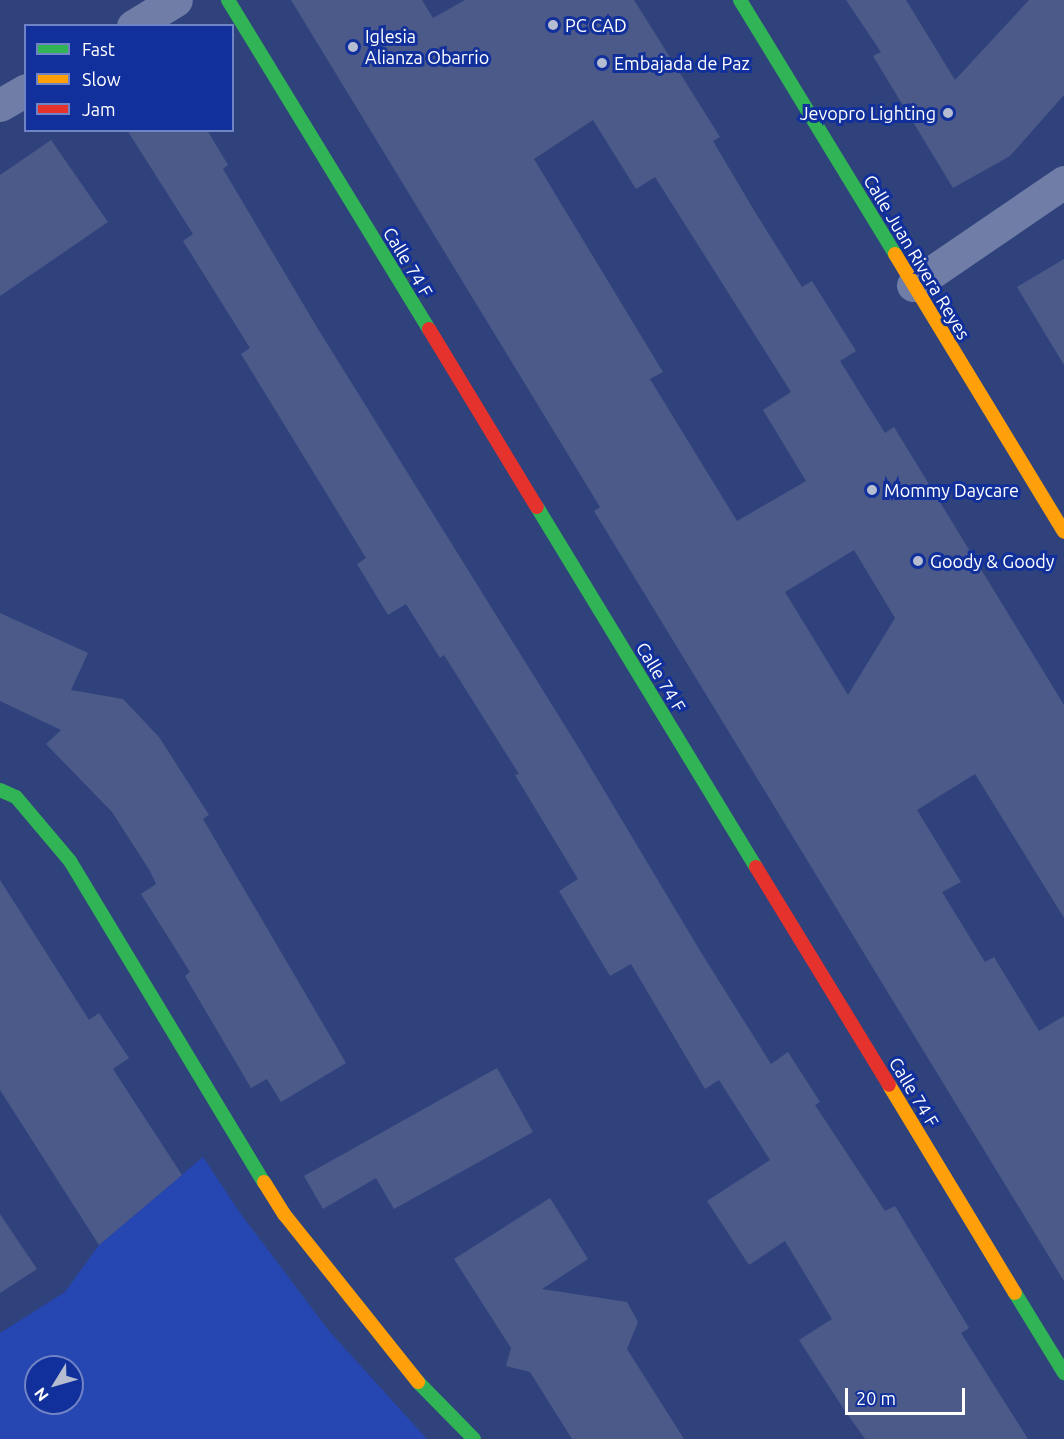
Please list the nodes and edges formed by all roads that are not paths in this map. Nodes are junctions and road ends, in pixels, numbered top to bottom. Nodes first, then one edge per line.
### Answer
1 (176, 0) edge
2 (228, 0) edge
3 (740, 0) edge
4 (136, 24) edge
5 (24, 91) edge
6 (0, 105) edge
7 (1064, 182) edge
8 (914, 285) junction
9 (1064, 532) edge
10 (0, 790) edge
11 (1064, 1373) edge
12 (474, 1439) edge

1 - 4 street
2 - 11 street, Calle 74 F
3 - 8 street, Calle Juan Rivera Reyes
5 - 6 street
7 - 8 street
8 - 9 street, Calle Juan Rivera Reyes
10 - 12 street

